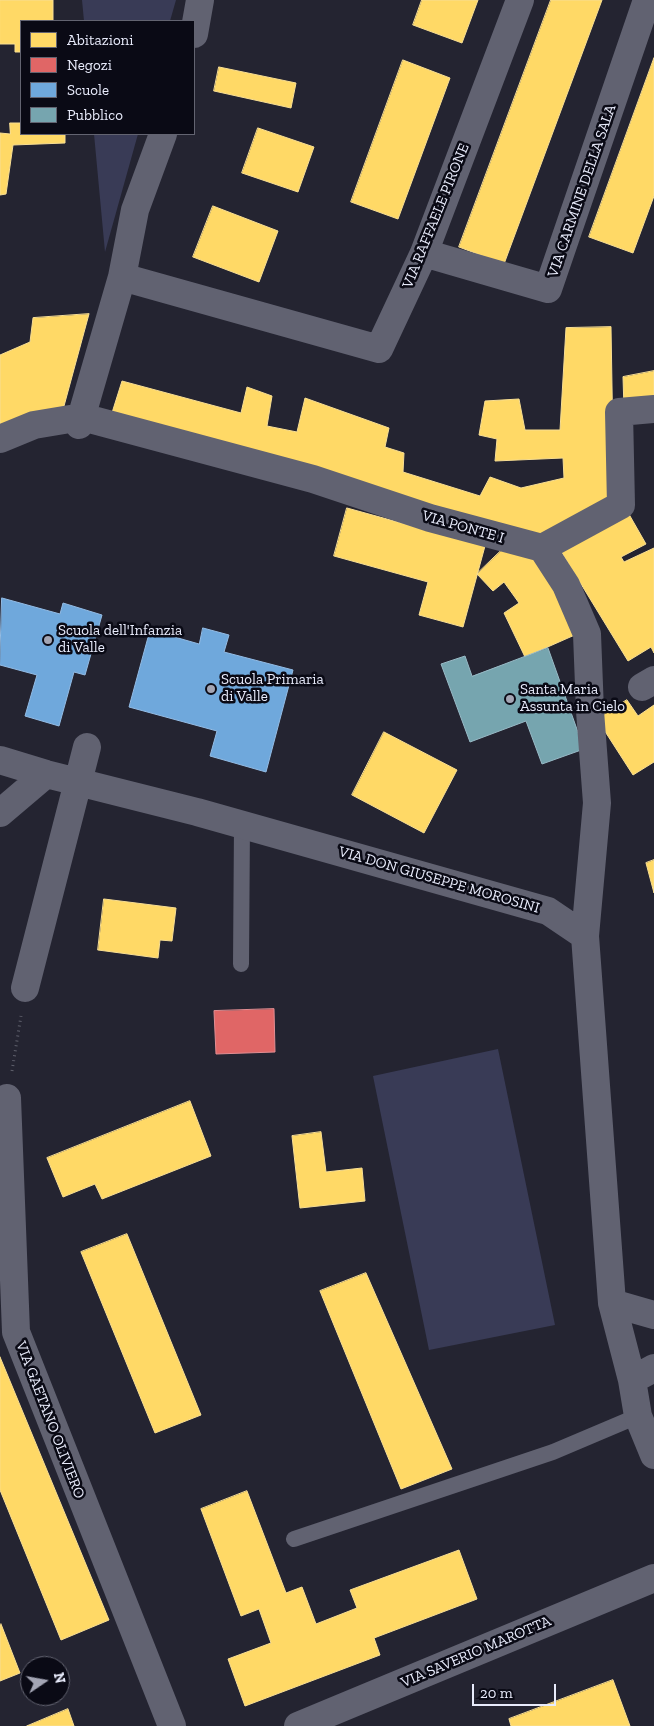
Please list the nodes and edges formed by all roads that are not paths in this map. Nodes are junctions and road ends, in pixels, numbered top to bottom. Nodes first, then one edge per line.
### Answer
1 (200, 0) edge
2 (520, 0) edge
3 (647, 0) edge
4 (195, 28) edge
5 (163, 135) edge
6 (424, 253) junction
7 (122, 277) junction
8 (654, 409) edge
9 (81, 421) junction
10 (0, 439) edge
11 (542, 548) junction
12 (87, 747) dead end
13 (0, 760) edge
14 (46, 774) junction
15 (79, 781) junction
16 (0, 813) edge
17 (242, 824) junction
18 (585, 936) junction
19 (242, 964) dead end
20 (25, 988) road end
21 (8, 1098) dead end
22 (612, 1303) junction
23 (654, 1315) edge
24 (643, 1374) edge
25 (638, 1416) junction
26 (654, 1455) edge
27 (294, 1539) dead end
28 (654, 1578) edge
29 (172, 1726) edge
30 (298, 1726) edge

1 - 4 street
2 - 6 street, VIA RAFFAELE PIRONE
3 - 6 street, VIA CARMINE DELLA SALA
5 - 7 street
6 - 7 street, VIA RAFFAELE PIRONE
7 - 9 street
8 - 11 street
9 - 10 street, VIA PONTE I
9 - 11 street, VIA PONTE I
11 - 18 street
12 - 15 street
13 - 14 street, VIA DON GIUSEPPE MOROSINI
14 - 15 street, VIA DON GIUSEPPE MOROSINI
14 - 16 street
15 - 17 street, VIA DON GIUSEPPE MOROSINI
15 - 20 street
17 - 18 street, VIA DON GIUSEPPE MOROSINI
17 - 19 lane
18 - 22 street
21 - 29 street, VIA GAETANO OLIVIERO
22 - 23 street
22 - 24 street
24 - 25 street
25 - 26 street
25 - 27 lane
28 - 30 street, VIA SAVERIO MAROTTA

